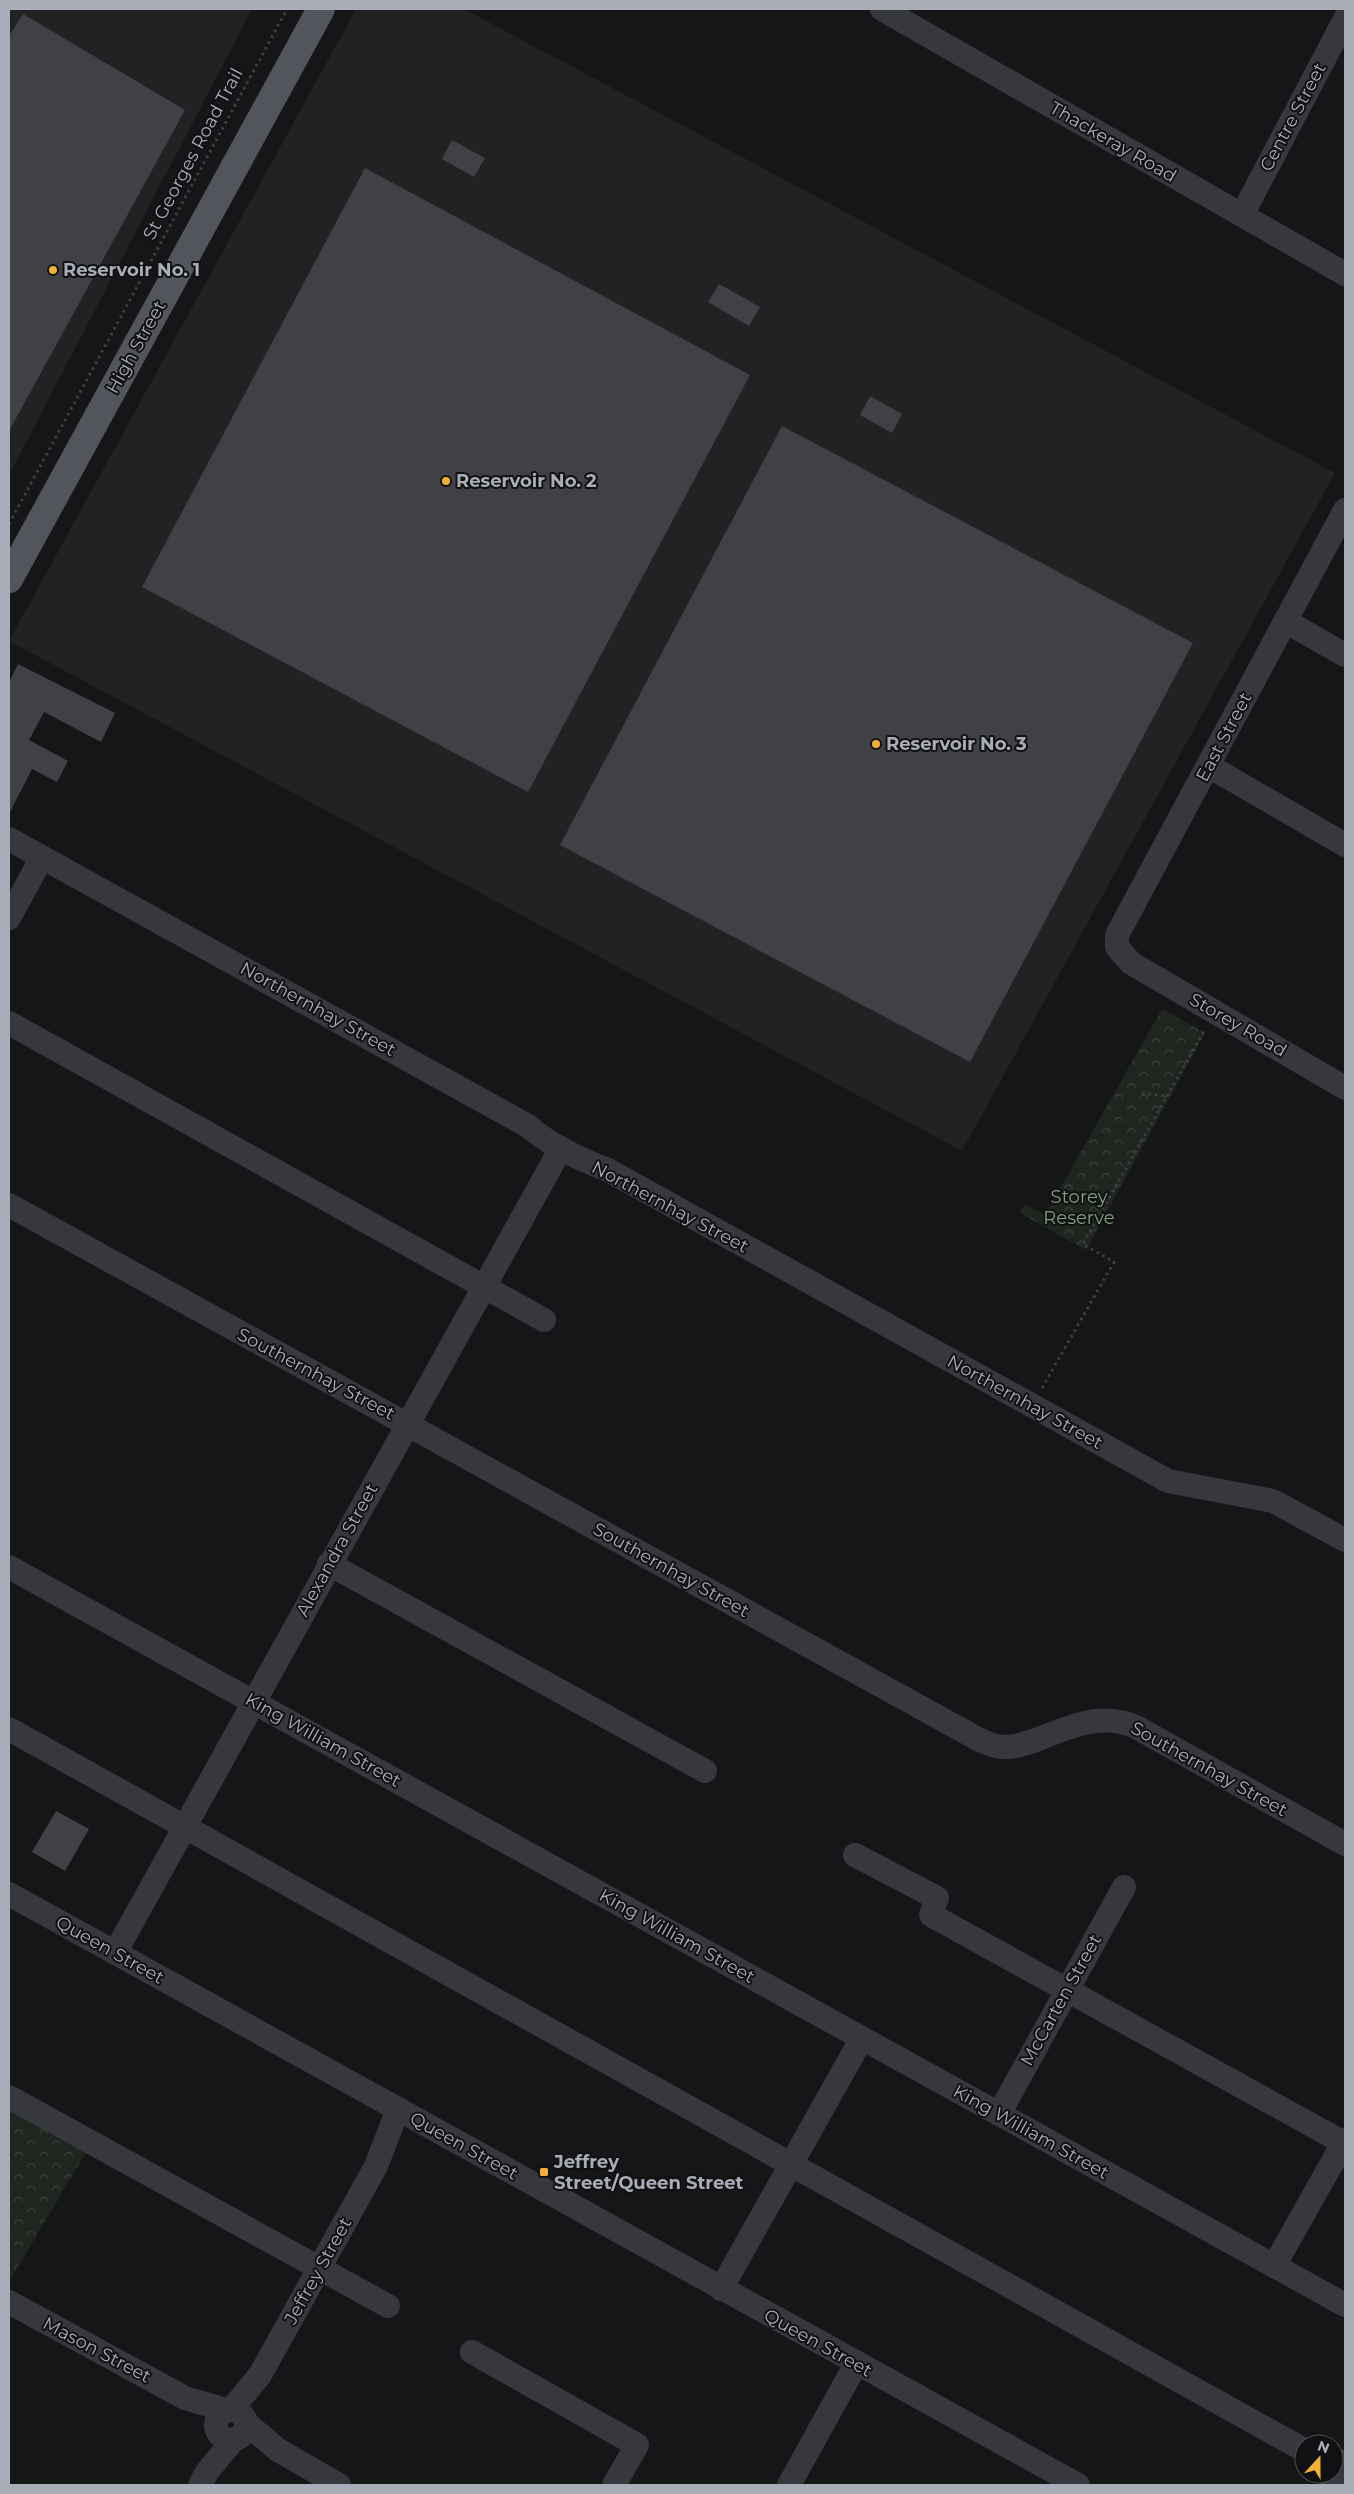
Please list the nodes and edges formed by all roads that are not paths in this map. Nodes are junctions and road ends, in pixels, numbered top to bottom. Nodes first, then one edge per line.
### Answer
1 (321, 9) edge
2 (882, 9) edge
3 (1345, 19) edge
4 (1242, 215) junction
5 (1345, 274) edge
6 (1345, 510) edge
7 (9, 579) edge
8 (1287, 622) junction
9 (1345, 655) edge
10 (1209, 766) junction
11 (9, 839) edge
12 (1345, 845) edge
13 (42, 857) junction
14 (9, 918) edge
15 (1131, 963) joint
16 (9, 1023) edge
17 (1345, 1088) edge
18 (561, 1148) junction
19 (9, 1205) edge
20 (483, 1286) junction
21 (544, 1320) dead end
22 (407, 1423) junction
23 (1345, 1540) edge
24 (330, 1564) junction
25 (9, 1567) edge
26 (254, 1702) junction
27 (9, 1729) edge
28 (705, 1770) dead end
29 (185, 1827) junction
30 (1345, 1844) edge
31 (855, 1855) dead end
32 (1124, 1887) dead end
33 (9, 1894) edge
34 (115, 1953) junction
35 (1066, 1990) junction
36 (862, 2038) junction
37 (9, 2097) edge
38 (405, 2113) junction
39 (998, 2114) junction
40 (1344, 2141) edge
41 (793, 2164) junction
42 (1274, 2266) junction
43 (320, 2268) junction
44 (721, 2289) junction
45 (9, 2302) edge
46 (1345, 2305) edge
47 (388, 2306) dead end
48 (472, 2352) dead end
49 (856, 2364) junction
50 (232, 2425) junction
51 (1294, 2444) edge
52 (204, 2479) edge
53 (339, 2485) edge
54 (614, 2485) edge
55 (789, 2485) edge
56 (1078, 2485) edge

1 - 7 main road, High Street
2 - 4 street, Thackeray Road
3 - 4 street, Centre Street
4 - 5 street, Thackeray Road
6 - 8 street, East Street
8 - 9 street
8 - 10 street, East Street
10 - 12 street
10 - 15 street, East Street
11 - 13 street, Northernhay Street
13 - 14 street
13 - 18 street, Northernhay Street
15 - 17 street, Storey Road
16 - 20 street
18 - 20 street, Alexandra Street
18 - 23 street, Northernhay Street
19 - 22 street, Southernhay Street
20 - 21 street
20 - 22 street, Alexandra Street
22 - 24 street, Alexandra Street
22 - 30 street, Southernhay Street
24 - 26 street, Alexandra Street
24 - 28 street
25 - 26 street, King William Street
26 - 29 street, Alexandra Street
26 - 36 street, King William Street
27 - 29 street
29 - 34 street, Alexandra Street
29 - 41 street
31 - 35 street
32 - 35 street, McCarten Street
33 - 34 street, Queen Street
34 - 38 street, Queen Street
35 - 39 street, McCarten Street
35 - 40 street
36 - 39 street, King William Street
36 - 41 street
37 - 43 street
38 - 43 street, Jeffrey Street
38 - 44 street, Queen Street
39 - 42 street, King William Street
40 - 42 street
41 - 44 street
41 - 51 street
42 - 46 street, King William Street
43 - 47 street
43 - 50 street, Jeffrey Street
44 - 49 street, Queen Street
45 - 50 street, Mason Street
48 - 54 street
49 - 55 street
49 - 56 street, Queen Street
50 - 52 street, Jeffrey Street
50 - 53 street, Mason Street

